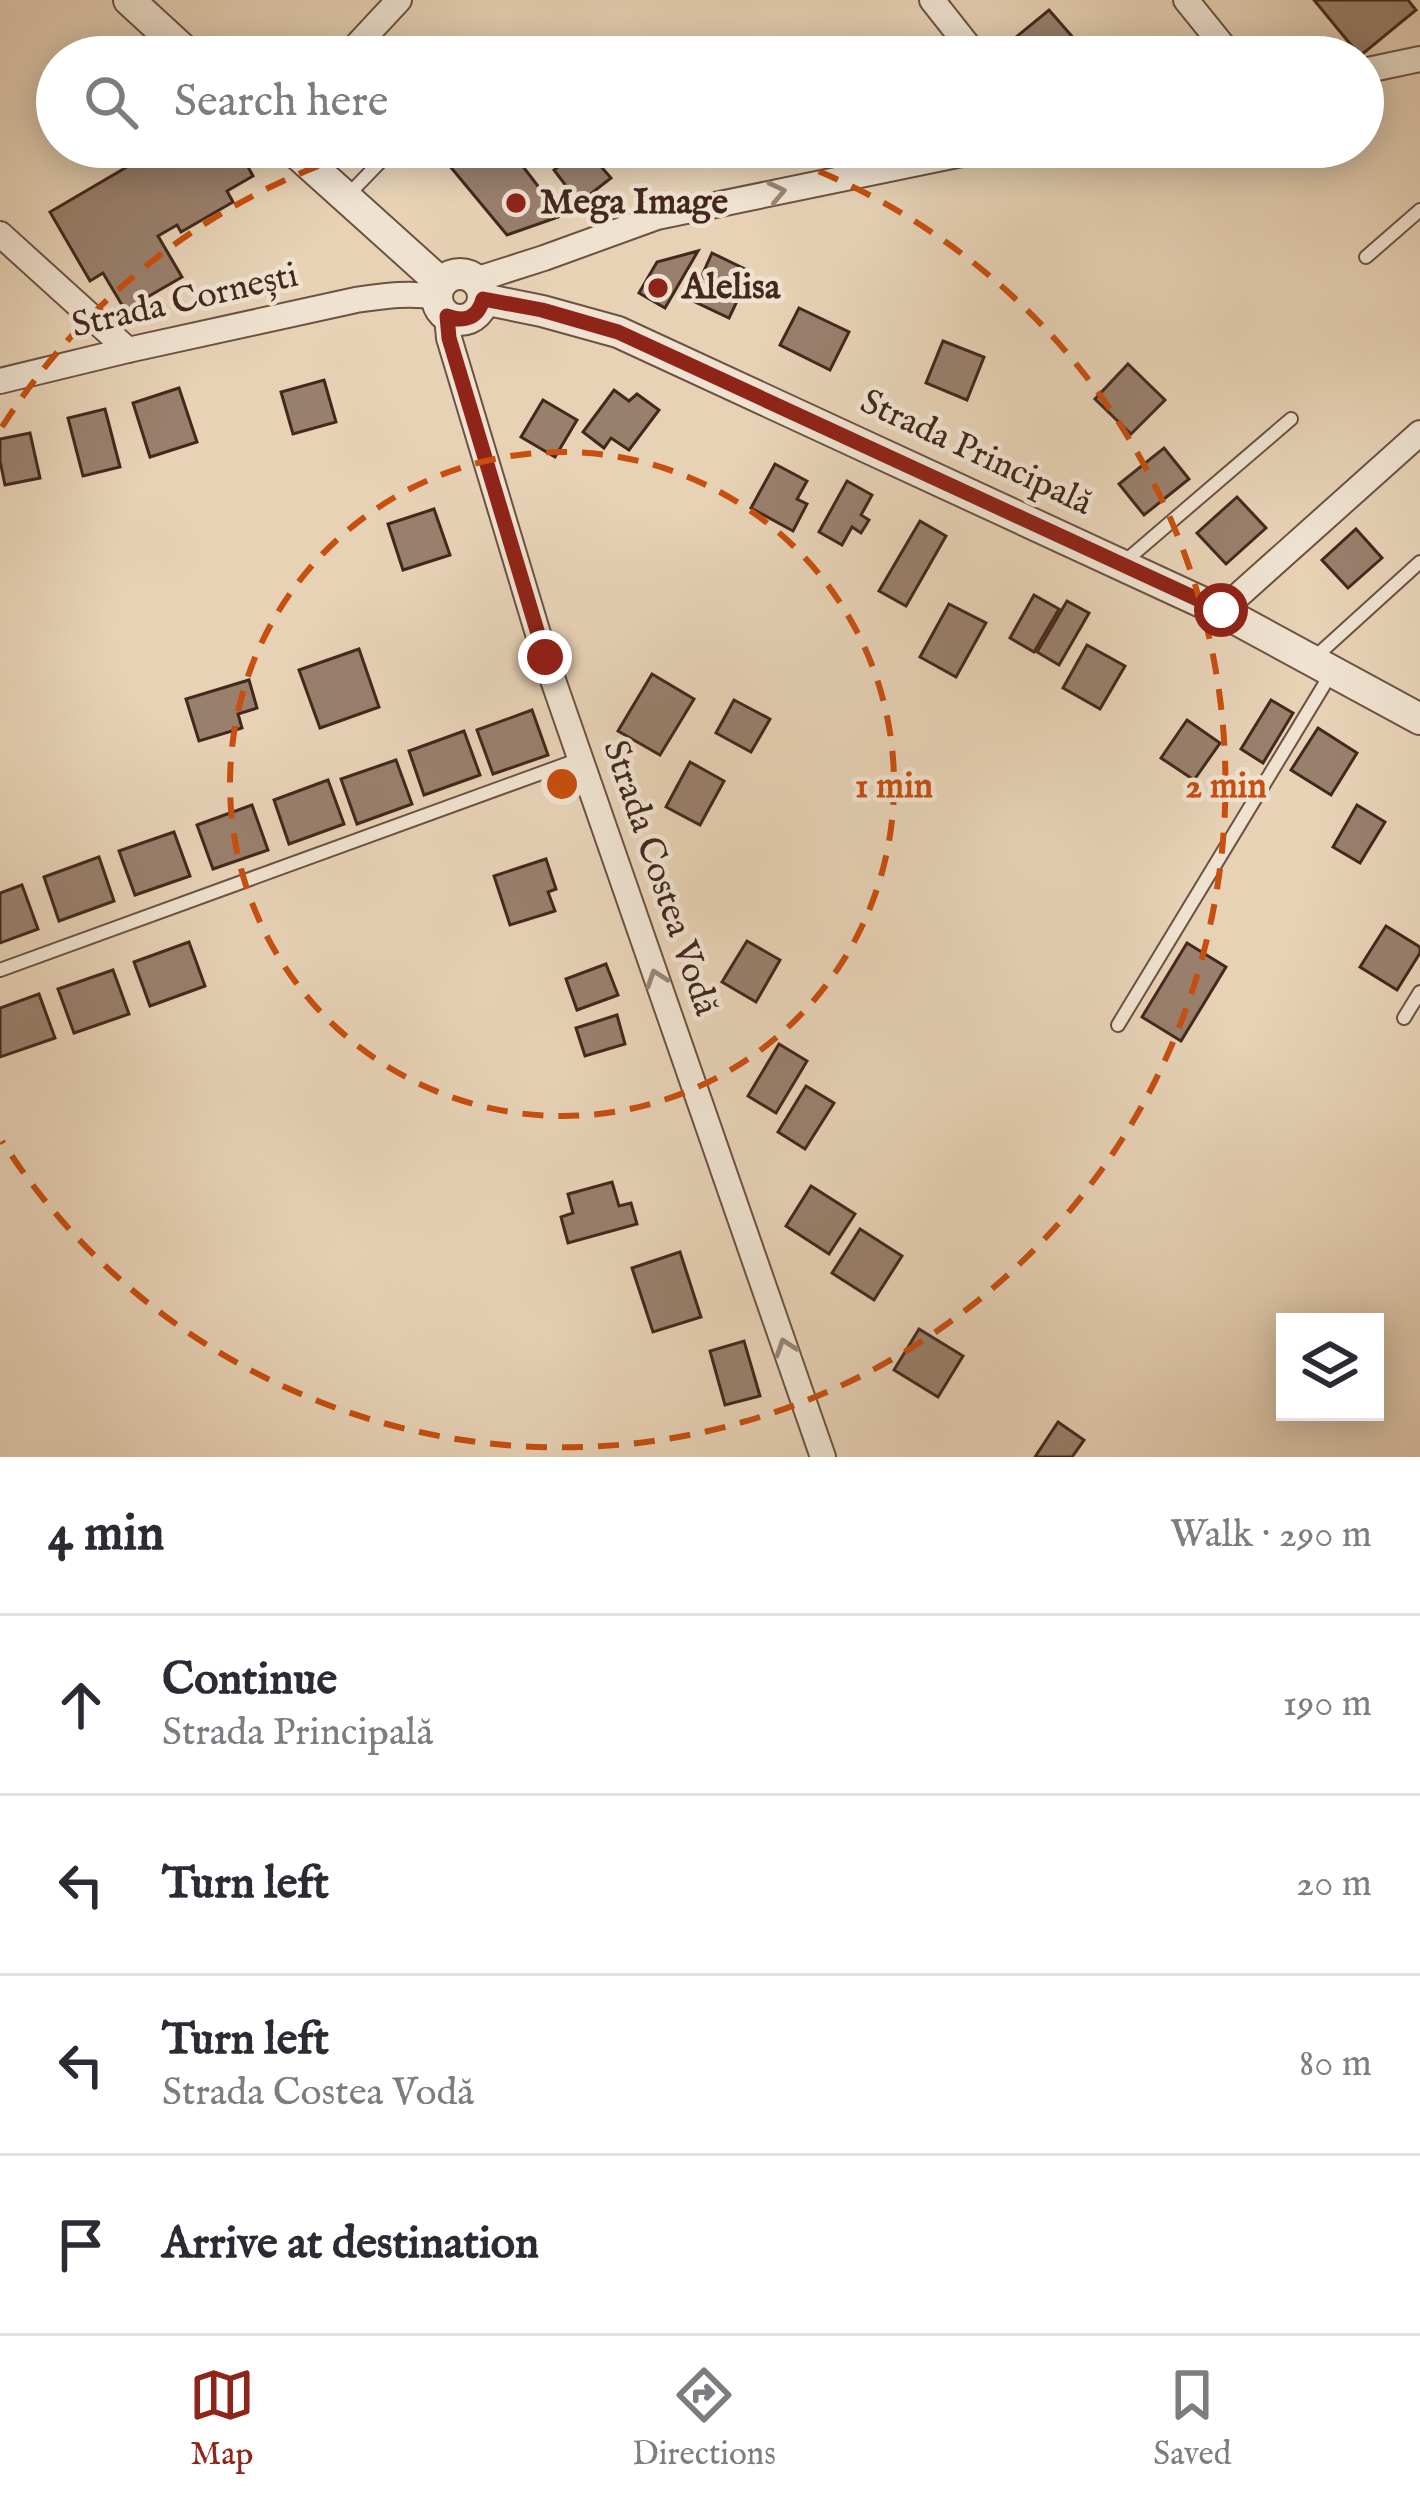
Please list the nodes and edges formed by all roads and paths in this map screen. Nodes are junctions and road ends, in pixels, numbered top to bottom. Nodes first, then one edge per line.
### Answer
1 (129, 0) edge
2 (398, 0) edge
3 (932, 0) edge
4 (1186, 0) edge
5 (168, 36) edge
6 (365, 36) edge
7 (960, 36) edge
8 (1215, 36) edge
9 (1420, 59) edge
10 (1384, 67) edge
11 (314, 168) edge
12 (374, 168) edge
13 (894, 168) edge
14 (346, 197) junction
15 (1420, 210) edge
16 (0, 234) edge
17 (396, 243) junction
18 (1366, 257) dead end
19 (544, 258) junction
20 (479, 290) junction
21 (386, 295) junction
22 (442, 299) junction
23 (542, 310) junction
24 (128, 350) junction
25 (0, 381) edge
26 (1291, 419) dead end
27 (1420, 433) edge
28 (1420, 562) edge
29 (1122, 564) junction
30 (1221, 610) junction
31 (1322, 665) junction
32 (1420, 719) edge
33 (580, 759) junction
34 (0, 970) edge
35 (1420, 992) edge
36 (1404, 1018) dead end
37 (1118, 1025) dead end
38 (823, 1457) edge

1 - 5 street
2 - 6 street
3 - 7 street
4 - 8 street
9 - 10 street
11 - 14 street
12 - 14 lane
19 -> 13 street
14 - 17 street
15 - 18 lane
16 - 24 street
17 - 21 street
17 - 22 street
19 - 20 street
19 - 23 street
20 - 22 street
20 - 22 street
20 - 23 street, Strada Principală
21 - 22 street, Strada Cornești
21 - 24 street, Strada Cornești
22 - 33 street, Strada Costea Vodă
23 - 29 street, Strada Principală
24 - 25 street, Strada Cornești
26 - 29 lane
27 - 30 street
28 - 31 lane
29 - 30 street, Strada Principală
30 - 31 street, Strada Principală
31 - 32 street, Strada Principală
31 - 37 lane
33 - 34 lane
38 -> 33 street, Strada Costea Vodă
35 - 36 lane

